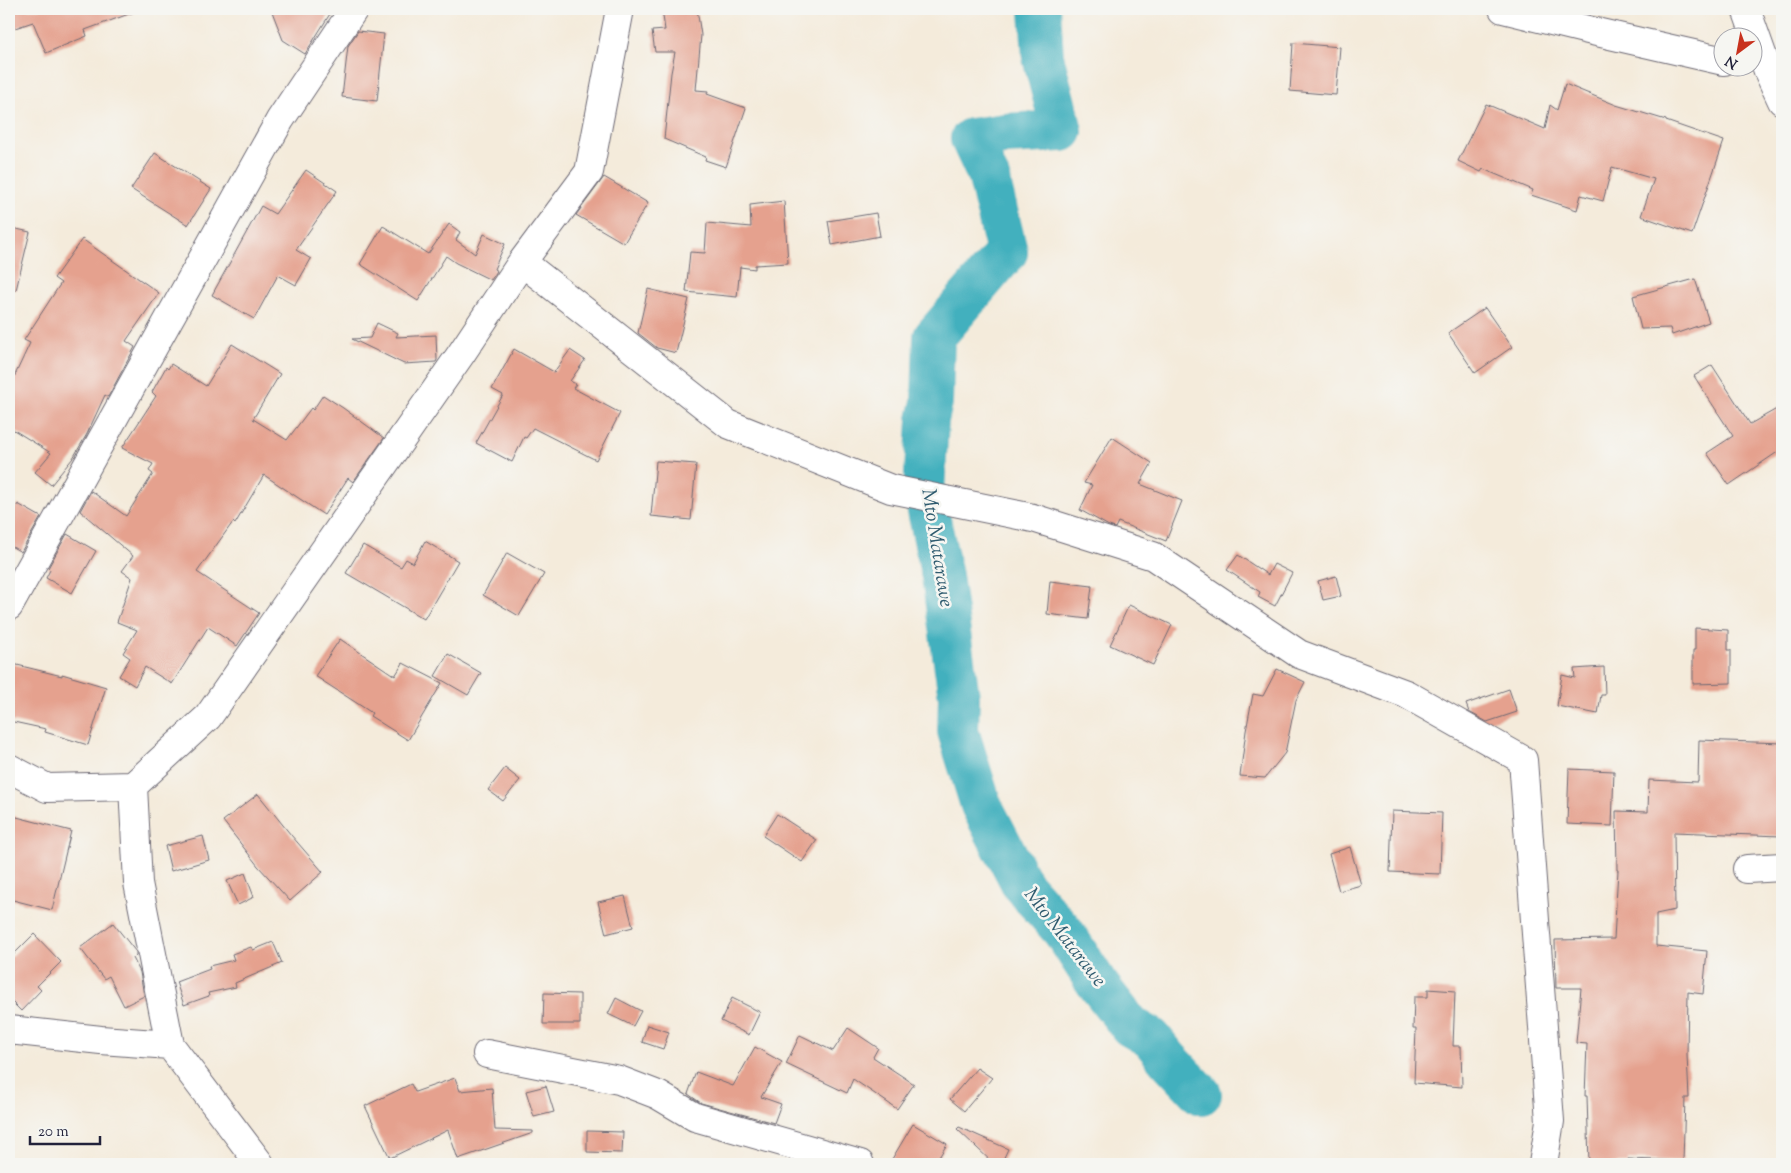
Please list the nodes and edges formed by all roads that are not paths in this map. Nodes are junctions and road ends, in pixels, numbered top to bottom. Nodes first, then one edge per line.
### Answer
1 (354, 9) edge
2 (620, 9) edge
3 (1504, 9) edge
4 (1746, 9) edge
5 (1714, 59) edge
6 (1767, 69) edge
7 (1782, 101) edge
8 (522, 262) junction
9 (9, 606) edge
10 (9, 768) edge
11 (133, 786) junction
12 (1782, 867) edge
13 (1748, 870) dead end
14 (9, 1030) edge
15 (170, 1045) junction
16 (487, 1054) dead end
17 (260, 1164) edge
18 (860, 1164) edge
19 (1544, 1164) edge

1 - 9 street
2 - 8 street
3 - 5 street
4 - 6 street
6 - 7 street
8 - 11 street
8 - 19 street
10 - 11 street
11 - 15 street
12 - 13 street
14 - 15 street
15 - 17 street
16 - 18 street

